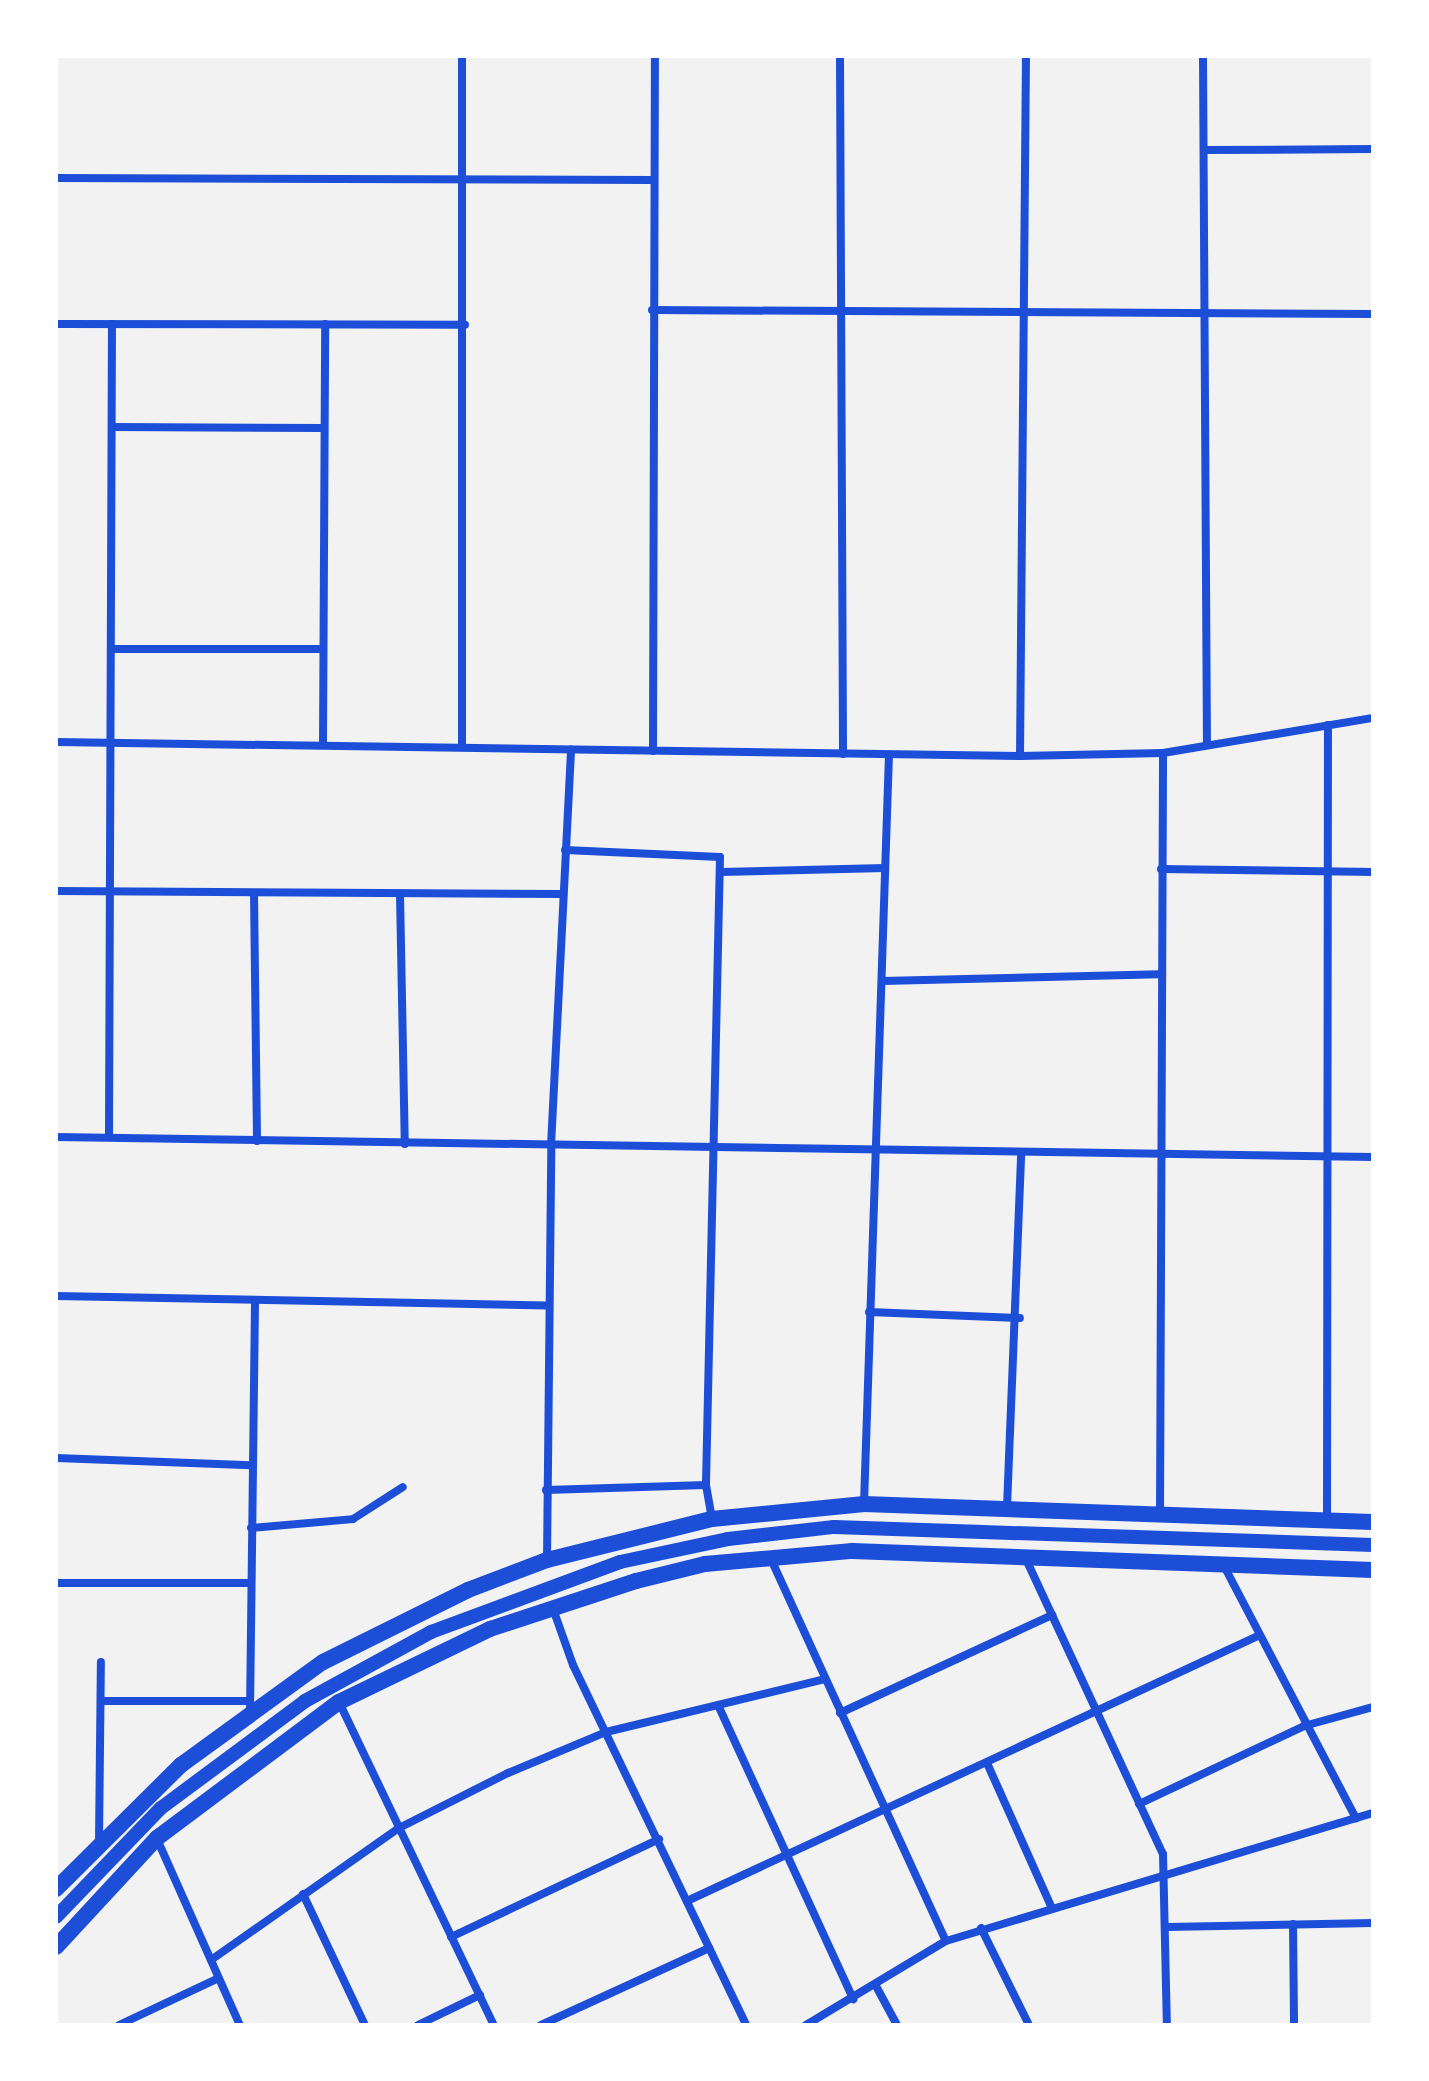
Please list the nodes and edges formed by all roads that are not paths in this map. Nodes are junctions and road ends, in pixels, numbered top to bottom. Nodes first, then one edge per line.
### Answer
1 (462, 56) edge
2 (655, 56) edge
3 (840, 56) edge
4 (1026, 56) edge
5 (1203, 56) edge
6 (1373, 149) edge
7 (1204, 150) junction
8 (56, 178) edge
9 (463, 180) junction
10 (653, 180) junction
11 (652, 310) junction
12 (840, 312) junction
13 (1027, 313) junction
14 (1207, 314) junction
15 (1373, 314) edge
16 (56, 324) edge
17 (112, 324) junction
18 (325, 324) junction
19 (465, 325) junction
20 (112, 427) junction
21 (322, 428) junction
22 (111, 649) junction
23 (320, 649) junction
24 (1373, 718) edge
25 (1328, 725) junction
26 (56, 742) edge
27 (111, 743) junction
28 (323, 744) junction
29 (1207, 744) junction
30 (462, 747) junction
31 (571, 750) junction
32 (653, 751) junction
33 (1163, 753) junction
34 (843, 754) junction
35 (889, 756) junction
36 (1020, 756) junction
37 (565, 850) junction
38 (885, 868) junction
39 (1161, 869) junction
40 (1327, 871) junction
41 (721, 872) junction
42 (1373, 872) edge
43 (56, 891) edge
44 (110, 892) junction
45 (254, 893) junction
46 (400, 894) junction
47 (562, 894) junction
48 (1159, 974) junction
49 (882, 981) junction
50 (56, 1137) edge
51 (109, 1137) junction
52 (257, 1141) junction
53 (405, 1144) junction
54 (551, 1146) junction
55 (713, 1149) junction
56 (876, 1153) junction
57 (1021, 1154) junction
58 (1160, 1155) junction
59 (1327, 1157) junction
60 (1373, 1157) edge
61 (56, 1296) edge
62 (255, 1300) junction
63 (547, 1305) junction
64 (869, 1312) junction
65 (1020, 1318) junction
66 (56, 1458) edge
67 (251, 1465) junction
68 (706, 1485) junction
69 (403, 1487) dead end
70 (546, 1490) junction
71 (864, 1504) junction
72 (1007, 1507) junction
73 (1160, 1515) junction
74 (712, 1519) junction
75 (1327, 1520) junction
76 (1373, 1522) edge
77 (251, 1528) junction
78 (1373, 1545) edge
79 (770, 1556) junction
80 (1025, 1556) junction
81 (547, 1560) junction
82 (1222, 1564) junction
83 (1373, 1570) edge
84 (56, 1583) edge
85 (250, 1583) junction
86 (552, 1605) junction
87 (1052, 1615) junction
88 (1258, 1636) junction
89 (101, 1662) dead end
90 (825, 1679) junction
91 (101, 1701) junction
92 (339, 1702) junction
93 (718, 1705) junction
94 (250, 1707) junction
95 (1373, 1707) edge
96 (1095, 1712) junction
97 (840, 1713) junction
98 (1304, 1726) junction
99 (606, 1732) junction
100 (987, 1763) junction
101 (1139, 1804) junction
102 (884, 1811) junction
103 (1373, 1813) edge
104 (1356, 1818) junction
105 (399, 1828) junction
106 (157, 1838) junction
107 (659, 1839) junction
108 (99, 1842) junction
109 (785, 1857) junction
110 (1166, 1875) junction
111 (56, 1889) edge
112 (303, 1894) junction
113 (687, 1901) junction
114 (1052, 1908) junction
115 (56, 1917) edge
116 (1373, 1923) edge
117 (1293, 1924) junction
118 (1167, 1927) junction
119 (981, 1928) junction
120 (451, 1937) junction
121 (946, 1941) junction
122 (56, 1947) edge
123 (709, 1948) junction
124 (211, 1960) junction
125 (219, 1978) junction
126 (876, 1986) junction
127 (480, 1995) junction
128 (853, 1999) junction
129 (119, 2025) edge
130 (240, 2025) edge
131 (365, 2025) edge
132 (418, 2025) edge
133 (494, 2025) edge
134 (541, 2025) edge
135 (746, 2025) edge
136 (806, 2025) edge
137 (897, 2025) edge
138 (1029, 2025) edge
139 (1167, 2025) edge
140 (1294, 2025) edge

1 - 9 street
2 - 10 street
3 - 12 street
4 - 13 street
5 - 7 street
6 - 7 street
7 - 14 street
8 - 9 street
9 - 10 street
9 - 19 street
10 - 11 street
11 - 12 street
11 - 32 street
12 - 13 street
12 - 34 street
13 - 14 street
13 - 36 street
14 - 15 street
14 - 29 street
16 - 17 street
17 - 18 street
17 - 20 street
18 - 19 street
18 - 21 street
19 - 30 street
20 - 21 street
20 - 22 street
21 - 23 street
22 - 23 street
22 - 27 street
23 - 28 street
24 - 25 street
25 - 29 street
25 - 40 street
26 - 27 street
27 - 28 street
27 - 44 street
28 - 30 street
29 - 33 street
30 - 31 street
31 - 32 street
31 - 37 street
32 - 34 street
33 - 36 street
33 - 39 street
34 - 35 street
35 - 36 street
35 - 38 street
37 - 41 street
37 - 47 street
38 - 41 street
38 - 49 street
39 - 40 street
39 - 48 street
40 - 42 street
40 - 59 street
41 - 55 street
43 - 44 street
44 - 45 street
44 - 51 street
45 - 46 street
45 - 52 street
46 - 47 street
46 - 53 street
47 - 54 street
48 - 49 street
48 - 58 street
49 - 56 street
50 - 51 street
51 - 52 street
52 - 53 street
53 - 54 street
54 - 55 street
54 - 63 street
55 - 56 street
55 - 68 street
56 - 57 street
56 - 64 street
57 - 58 street
57 - 65 street
58 - 59 street
58 - 73 street
59 - 60 street
59 - 75 street
61 - 62 street
62 - 63 street
62 - 67 street
63 - 70 street
64 - 65 street
64 - 71 street
65 - 72 street
66 - 67 street
67 - 77 street
68 - 70 street
68 - 74 street
69 - 77 street
70 - 81 street
71 - 72 main road
71 - 74 main road
72 - 73 main road
73 - 75 main road
74 - 81 main road
75 - 76 main road
77 - 85 street
78 - 115 street
79 - 80 main road
79 - 86 main road
79 - 90 street
80 - 82 main road
80 - 87 street
81 - 94 main road
82 - 83 main road
82 - 88 street
84 - 85 street
85 - 94 street
86 - 92 main road
86 - 99 street
87 - 96 street
87 - 97 street
88 - 96 street
88 - 98 street
89 - 91 street
90 - 93 street
90 - 97 street
91 - 94 street
91 - 108 street
92 - 105 street
92 - 106 main road
93 - 99 street
93 - 109 street
94 - 108 main road
95 - 98 street
96 - 100 street
96 - 101 street
97 - 102 street
98 - 101 street
98 - 104 street
99 - 105 street
99 - 107 street
100 - 102 street
100 - 114 street
101 - 110 street
102 - 109 street
102 - 121 street
103 - 104 street
104 - 110 street
105 - 112 street
105 - 120 street
106 - 122 main road
106 - 124 street
107 - 113 street
107 - 120 street
108 - 111 main road
109 - 113 street
109 - 128 street
110 - 114 street
110 - 118 street
112 - 124 street
112 - 131 street
113 - 123 street
114 - 119 street
116 - 117 street
117 - 118 street
117 - 140 street
118 - 139 street
119 - 121 street
119 - 138 street
120 - 127 street
121 - 126 street
123 - 134 street
123 - 135 street
124 - 125 street
125 - 129 street
125 - 130 street
126 - 128 street
126 - 137 street
127 - 132 street
127 - 133 street
128 - 136 street

